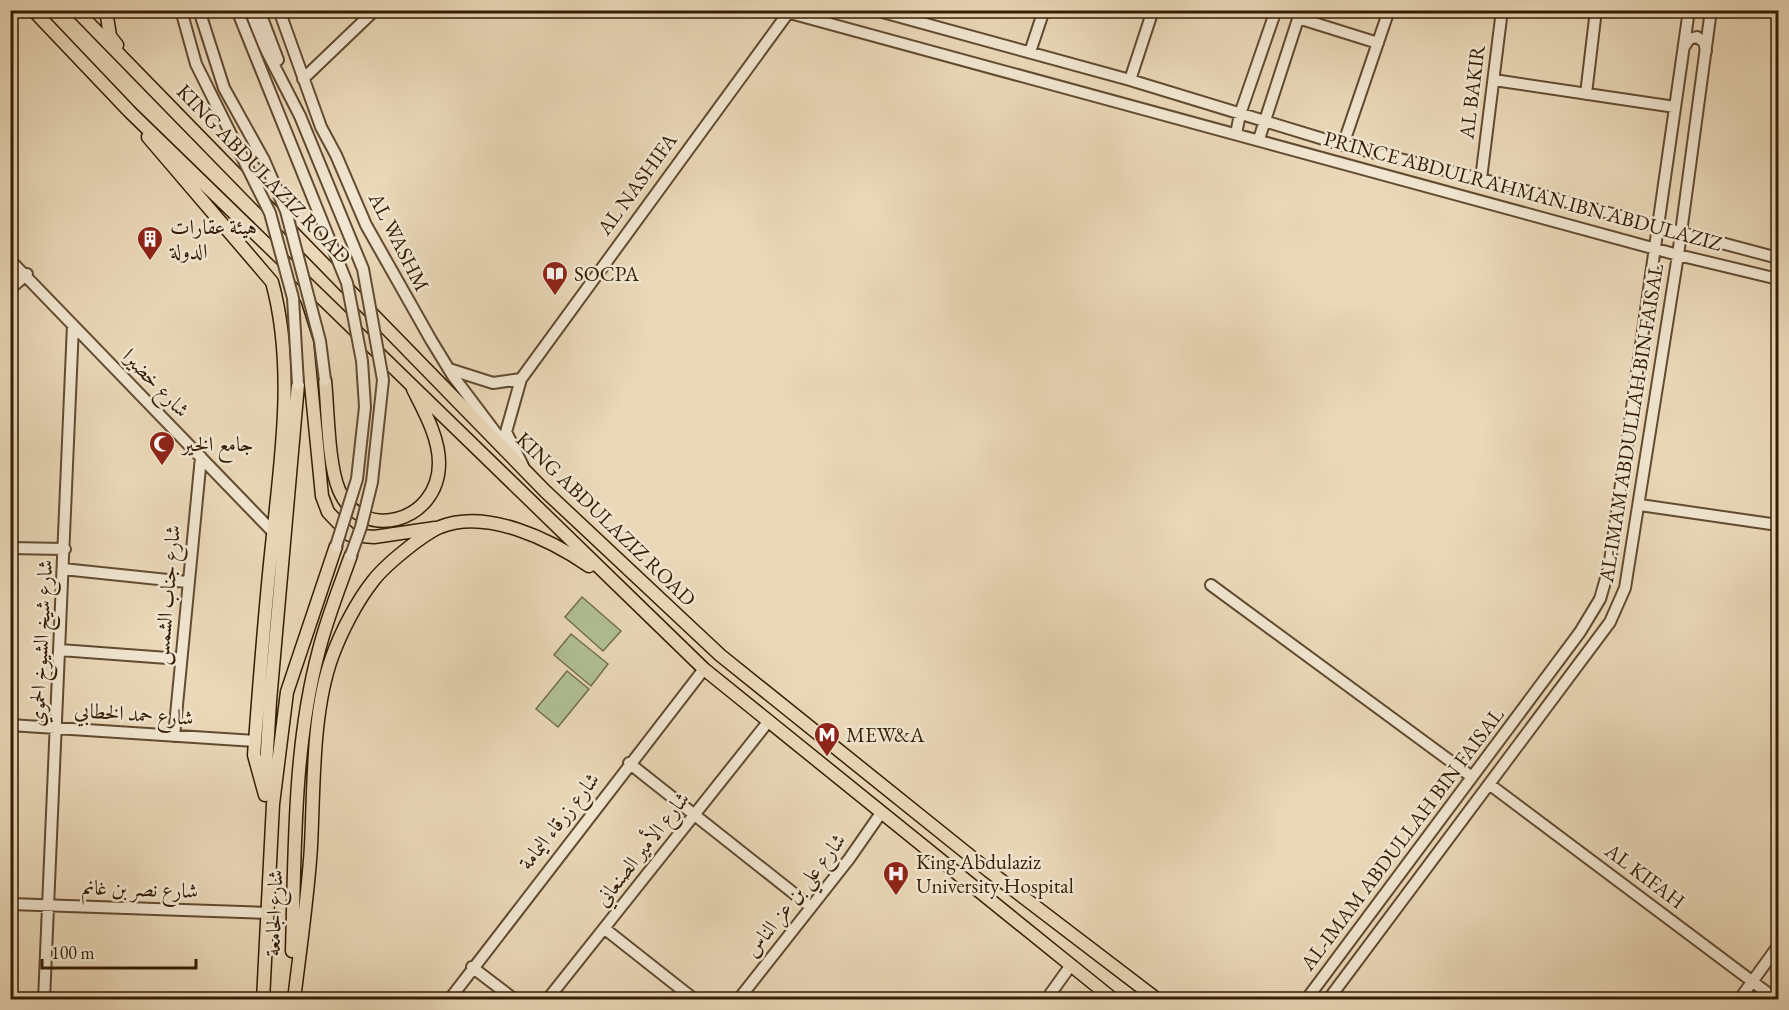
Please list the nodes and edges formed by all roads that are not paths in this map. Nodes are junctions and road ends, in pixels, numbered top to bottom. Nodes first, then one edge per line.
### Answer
1 (33, 10) edge
2 (76, 10) edge
3 (106, 10) edge
4 (181, 10) edge
5 (199, 10) edge
6 (237, 10) edge
7 (250, 10) edge
8 (259, 10) edge
9 (266, 10) edge
10 (279, 10) edge
11 (375, 10) edge
12 (875, 10) edge
13 (921, 10) edge
14 (1044, 10) edge
15 (1153, 10) edge
16 (1276, 10) edge
17 (1389, 10) edge
18 (1596, 10) edge
19 (1689, 10) edge
20 (1711, 10) edge
21 (1501, 11) edge
22 (784, 12) edge
23 (1300, 14) edge
24 (917, 22) junction
25 (1378, 43) junction
26 (1683, 50) junction
27 (1706, 51) junction
28 (1030, 52) junction
29 (144, 79) junction
30 (303, 79) junction
31 (1130, 80) junction
32 (1494, 80) junction
33 (1586, 94) junction
34 (1675, 107) junction
35 (130, 112) junction
36 (1240, 114) junction
37 (300, 116) junction
38 (1264, 121) junction
39 (1236, 134) junction
40 (1258, 139) junction
41 (1343, 145) junction
42 (1481, 179) junction
43 (1657, 227) junction
44 (1681, 233) junction
45 (1654, 249) junction
46 (1678, 255) junction
47 (1779, 258) edge
48 (10, 260) edge
49 (27, 274) junction
50 (1779, 279) edge
51 (10, 289) edge
52 (293, 298) junction
53 (73, 325) junction
54 (449, 369) junction
55 (521, 379) junction
56 (325, 380) joint
57 (410, 382) junction
58 (298, 384) joint
59 (201, 457) junction
60 (525, 469) junction
61 (1640, 505) junction
62 (1779, 525) edge
63 (440, 527) junction
64 (273, 532) junction
65 (336, 546) joint
66 (10, 548) edge
67 (65, 549) junction
68 (351, 555) joint
69 (63, 568) junction
70 (187, 582) junction
71 (614, 584) junction
72 (1211, 585) dead end
73 (60, 651) junction
74 (181, 659) junction
75 (704, 669) junction
76 (768, 722) junction
77 (10, 726) edge
78 (56, 728) junction
79 (174, 736) junction
80 (255, 741) junction
81 (629, 763) junction
82 (1472, 777) junction
83 (1489, 784) junction
84 (265, 795) junction
85 (694, 812) junction
86 (881, 813) junction
87 (273, 844) junction
88 (10, 904) edge
89 (48, 905) junction
90 (812, 907) junction
91 (269, 914) junction
92 (605, 929) junction
93 (1779, 946) edge
94 (1071, 965) junction
95 (472, 967) junction
96 (1753, 981) junction
97 (44, 999) edge
98 (263, 999) edge
99 (292, 999) edge
100 (449, 999) edge
101 (515, 999) edge
102 (547, 999) edge
103 (695, 999) edge
104 (738, 999) edge
105 (1046, 999) edge
106 (1114, 999) edge
107 (1158, 999) edge
108 (1306, 999) edge
109 (1328, 999) edge
110 (1739, 999) edge
111 (1777, 999) edge

1 - 35 main road, KING ABDULAZIZ ROAD
2 - 29 main road, KING ABDULAZIZ ROAD
3 - 29 main road
4 - 52 street, bridge
5 - 56 street, bridge
6 - 65 street, bridge
7 - 37 street
8 - 37 street
9 - 37 street
10 - 30 street, AL WASHM
11 - 30 street
12 - 24 street
13 - 24 street
14 - 28 street
15 - 31 street
16 - 36 street
17 - 25 street
18 - 33 street
19 - 26 street, AL-IMAM ABDULLAH BIN FAISAL
20 - 27 street, AL-IMAM ABDULLAH BIN FAISAL
21 - 32 street, AL BAKIR
22 - 39 street
22 - 55 street, AL NASHIFA
23 - 25 street
23 - 38 street
24 - 28 street
25 - 41 street
26 - 27 street
26 - 34 street, AL-IMAM ABDULLAH BIN FAISAL
27 - 44 street, AL-IMAM ABDULLAH BIN FAISAL
28 - 31 street
29 - 60 main road, KING ABDULAZIZ ROAD
30 - 54 street, AL WASHM
31 - 36 street
32 - 33 street
32 - 42 street, AL BAKIR
33 - 34 street
34 - 43 street, AL-IMAM ABDULLAH BIN FAISAL
35 - 57 main road, KING ABDULAZIZ ROAD
35 - 64 main road
36 - 38 street, PRINCE ABDULRAHMAN IBN ABDULAZIZ
36 - 39 street
37 - 68 street, bridge
38 - 40 street
38 - 41 street, PRINCE ABDULRAHMAN IBN ABDULAZIZ
39 - 40 street, PRINCE ABDULRAHMAN IBN ABDULAZIZ
40 - 45 street, PRINCE ABDULRAHMAN IBN ABDULAZIZ
41 - 42 street, PRINCE ABDULRAHMAN IBN ABDULAZIZ
42 - 43 street, PRINCE ABDULRAHMAN IBN ABDULAZIZ
43 - 44 street, PRINCE ABDULRAHMAN IBN ABDULAZIZ
43 - 45 street, AL-IMAM ABDULLAH BIN FAISAL
44 - 46 street, AL-IMAM ABDULLAH BIN FAISAL
44 - 47 street, PRINCE ABDULRAHMAN IBN ABDULAZIZ
45 - 46 street, PRINCE ABDULRAHMAN IBN ABDULAZIZ
45 - 82 street, AL-IMAM ABDULLAH BIN FAISAL
46 - 50 street, PRINCE ABDULRAHMAN IBN ABDULAZIZ
46 - 61 street, AL-IMAM ABDULLAH BIN FAISAL
48 - 49 street, شارع خضيرا
49 - 51 street
49 - 53 street, شارع خضيرا
52 - 58 street, bridge
52 - 63 main road
53 - 59 street, شارع خضيرا
53 - 67 street, شارع شيخ الشيوخ الحموي
54 - 55 street
54 - 60 street, AL WASHM
55 - 60 street
56 - 57 main road
57 - 71 main road, KING ABDULAZIZ ROAD
58 - 84 main road
59 - 64 street, شارع خضيرا
59 - 70 street, شارع جناب الشمس
60 - 107 main road, KING ABDULAZIZ ROAD
61 - 62 street
61 - 83 street, AL-IMAM ABDULLAH BIN FAISAL
63 - 71 main road
63 - 99 main road
64 - 80 main road
65 - 87 main road
66 - 67 street
67 - 69 street, شارع شيخ الشيوخ الحموي
68 - 99 main road, شارع الجامعة
69 - 70 street
69 - 73 street, شارع شيخ الشيوخ الحموي
70 - 74 street, شارع جناب الشمس
71 - 75 main road, KING ABDULAZIZ ROAD
72 - 82 street
73 - 74 street
73 - 78 street, شارع شيخ الشيوخ الحموي
74 - 79 street, شارع جناب الشمس
75 - 76 main road, KING ABDULAZIZ ROAD
75 - 81 street, شارع زرقاء اليمامة
76 - 85 street, شارع الأمير الصنعاني
76 - 86 main road, KING ABDULAZIZ ROAD
77 - 78 street, شارع حمد الخطابي
78 - 79 street, شارع حمد الخطابي
78 - 89 street, شارع شيخ الشيوخ الحموي
79 - 80 street, شارع حمد الخطابي
80 - 84 main road
81 - 85 street
81 - 95 street, شارع زرقاء اليمامة
82 - 108 street, AL-IMAM ABDULLAH BIN FAISAL
83 - 96 street, AL KIFAH
83 - 109 street, AL-IMAM ABDULLAH BIN FAISAL
84 - 87 main road
85 - 90 street
85 - 92 street, شارع الأمير الصنعاني
86 - 90 street, شارع علي بن عز الناس
86 - 94 main road, KING ABDULAZIZ ROAD
87 - 91 main road, شارع الجامعة
88 - 89 street, شارع نصر بن غانم
89 - 91 street, شارع نصر بن غانم
89 - 97 street, شارع شيخ الشيوخ الحموي
90 - 104 street, شارع علي بن عز الناس
91 - 98 main road, شارع الجامعة
92 - 102 street, شارع الأمير الصنعاني
92 - 103 street
93 - 96 street
94 - 105 street
94 - 106 main road, KING ABDULAZIZ ROAD
95 - 100 street, شارع زرقاء اليمامة
95 - 101 street
96 - 110 street
96 - 111 street, AL KIFAH

